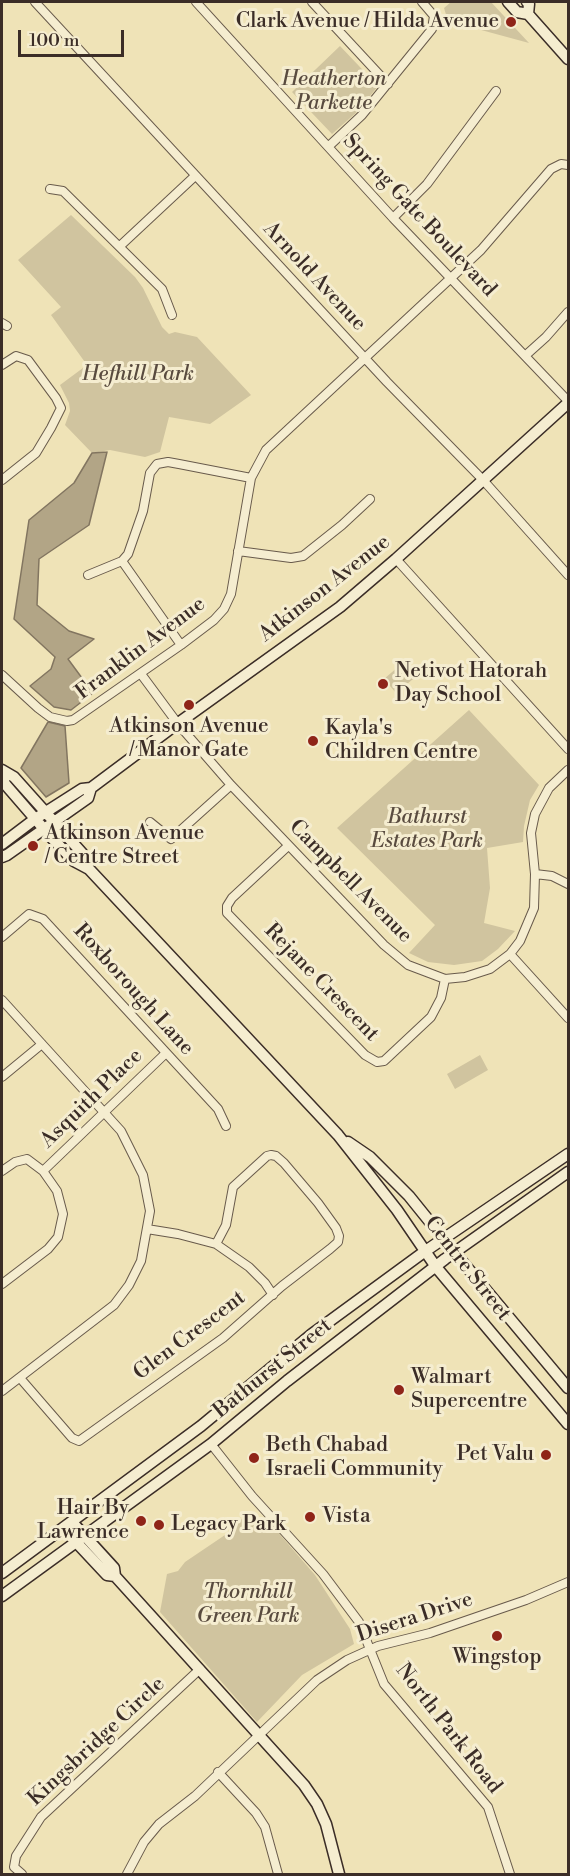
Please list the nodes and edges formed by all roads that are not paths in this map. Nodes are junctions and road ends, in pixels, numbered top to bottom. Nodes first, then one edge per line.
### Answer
1 (35, 2) edge
2 (196, 2) edge
3 (312, 2) edge
4 (422, 2) edge
5 (508, 2) edge
6 (527, 2) edge
7 (528, 14) junction
8 (568, 59) edge
9 (388, 84) junction
10 (496, 91) dead end
11 (329, 146) junction
12 (568, 165) edge
13 (195, 176) junction
14 (50, 189) dead end
15 (393, 218) junction
16 (120, 246) junction
17 (450, 277) junction
18 (568, 312) edge
19 (172, 315) dead end
20 (526, 355) junction
21 (364, 358) junction
22 (2, 364) edge
23 (568, 402) edge
24 (251, 478) junction
25 (2, 480) edge
26 (483, 480) junction
27 (370, 499) dead end
28 (238, 551) junction
29 (396, 559) junction
30 (122, 561) junction
31 (88, 575) dead end
32 (568, 575) edge
33 (181, 645) junction
34 (141, 674) junction
35 (2, 675) edge
36 (178, 724) junction
37 (568, 748) edge
38 (568, 770) edge
39 (2, 772) edge
40 (231, 785) junction
41 (91, 788) junction
42 (45, 812) junction
43 (35, 819) junction
44 (54, 821) junction
45 (150, 822) dead end
46 (43, 828) junction
47 (2, 844) edge
48 (288, 846) junction
49 (2, 857) edge
50 (89, 869) junction
51 (535, 874) junction
52 (568, 884) edge
53 (2, 937) edge
54 (510, 954) junction
55 (445, 980) junction
56 (2, 1000) edge
57 (568, 1018) edge
58 (42, 1044) junction
59 (166, 1053) junction
60 (2, 1077) edge
61 (103, 1112) junction
62 (226, 1126) dead end
63 (338, 1135) junction
64 (568, 1154) edge
65 (2, 1171) edge
66 (43, 1171) junction
67 (568, 1172) edge
68 (147, 1229) junction
69 (443, 1239) junction
70 (216, 1244) junction
71 (424, 1252) junction
72 (454, 1253) junction
73 (436, 1267) junction
74 (2, 1284) edge
75 (273, 1295) junction
76 (20, 1378) junction
77 (568, 1388) edge
78 (2, 1391) edge
79 (568, 1424) edge
80 (211, 1444) junction
81 (68, 1525) junction
82 (80, 1539) junction
83 (2, 1573) edge
84 (568, 1582) edge
85 (2, 1596) edge
86 (371, 1650) junction
87 (200, 1669) junction
88 (258, 1735) junction
89 (218, 1772) junction
90 (330, 1846) junction
91 (22, 1875) edge
92 (127, 1875) edge
93 (278, 1875) edge
94 (332, 1875) edge
95 (339, 1875) edge
96 (510, 1875) edge

1 - 13 street, Arnold Avenue
2 - 11 street, Spring Gate Boulevard
3 - 9 street
4 - 9 street
5 - 7 main road
6 - 7 main road
7 - 8 main road
9 - 11 street
10 - 15 street
11 - 15 street, Spring Gate Boulevard
12 - 17 street, Franklin Avenue
13 - 16 street
13 - 21 street, Arnold Avenue
14 - 16 street
15 - 17 street, Spring Gate Boulevard
16 - 19 street
17 - 20 street, Spring Gate Boulevard
17 - 21 street, Franklin Avenue
18 - 20 street
20 - 23 street, Spring Gate Boulevard
21 - 24 street, Franklin Avenue
21 - 26 street, Arnold Avenue
22 - 25 street
23 - 26 main road, Atkinson Avenue
24 - 28 street, Franklin Avenue
24 - 30 street
26 - 29 main road, Atkinson Avenue
26 - 32 street, Arnold Avenue
27 - 28 street
28 - 33 street, Franklin Avenue
29 - 36 main road, Atkinson Avenue
29 - 37 street
30 - 31 street
30 - 33 street
33 - 34 street, Franklin Avenue
34 - 35 street, Franklin Avenue
34 - 36 street, Campbell Avenue
36 - 40 street, Campbell Avenue
36 - 41 main road, Atkinson Avenue
38 - 51 street
39 - 42 main road, Centre Street
39 - 43 main road, Centre Street
40 - 45 street
40 - 48 street, Campbell Avenue
41 - 42 main road, Atkinson Avenue
41 - 44 main road, Atkinson Avenue
42 - 43 main road, Atkinson Avenue
42 - 44 main road, Centre Street
43 - 46 main road, Centre Street
43 - 47 main road, Atkinson Avenue
44 - 46 main road, Atkinson Avenue
44 - 50 main road, Centre Street
46 - 49 main road, Atkinson Avenue
46 - 50 main road, Centre Street
48 - 55 street, Campbell Avenue
48 - 55 street, Rejane Crescent
50 - 63 main road, Centre Street
51 - 52 street
51 - 54 street
53 - 59 street, Roxborough Lane
54 - 55 street
54 - 57 street
56 - 58 street
58 - 60 street
58 - 61 street
59 - 61 street, Asquith Place
59 - 62 street, Roxborough Lane
61 - 66 street, Asquith Place
61 - 68 street
63 - 69 main road, Centre Street
63 - 71 main road, Centre Street
64 - 69 main road, Bathurst Street
65 - 66 street
66 - 74 street
67 - 72 main road, Bathurst Street
68 - 70 street, Glen Crescent
68 - 76 street
69 - 71 main road, Bathurst Street
69 - 72 main road, Centre Street
70 - 75 street, Glen Crescent
70 - 75 street
71 - 73 main road, Centre Street
71 - 81 main road, Bathurst Street
72 - 73 main road, Bathurst Street
72 - 77 main road, Centre Street
73 - 79 main road, Centre Street
73 - 80 main road, Bathurst Street
75 - 76 street, Glen Crescent
76 - 78 street
80 - 82 main road, Bathurst Street
80 - 86 street, North Park Road
81 - 82 main road
81 - 83 main road, Bathurst Street
82 - 85 main road, Bathurst Street
82 - 87 main road
84 - 86 street, Disera Drive
86 - 88 street, Disera Drive
86 - 96 street, North Park Road
87 - 88 main road
87 - 91 street, Kingsbridge Circle
88 - 89 street, Disera Drive
88 - 90 main road
89 - 92 street, Disera Drive
89 - 93 street
90 - 94 main road
90 - 95 main road

